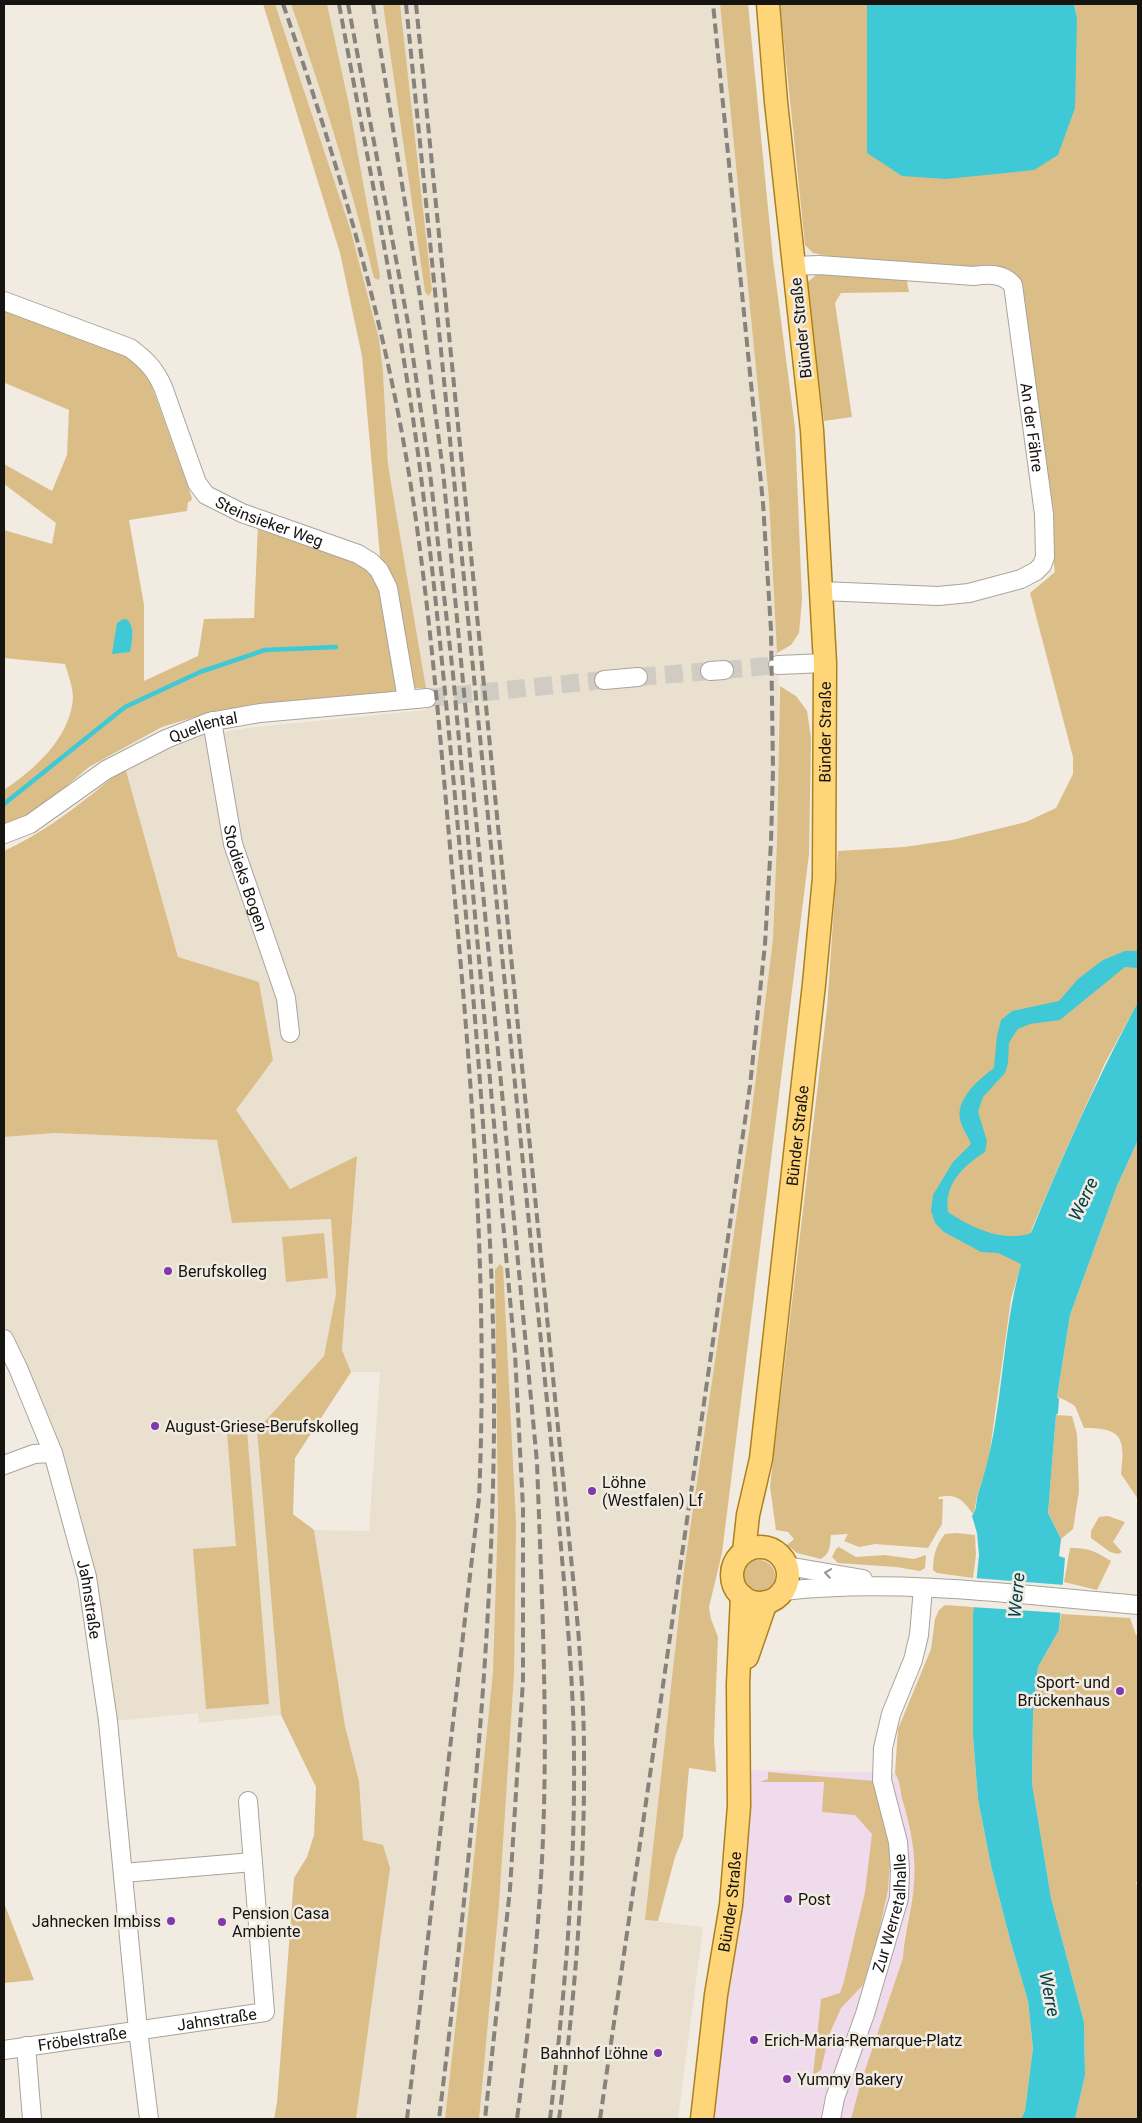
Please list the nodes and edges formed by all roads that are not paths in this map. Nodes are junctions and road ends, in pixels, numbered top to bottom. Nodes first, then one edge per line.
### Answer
1 (768, 4) edge
2 (794, 266) junction
3 (4, 300) edge
4 (822, 591) junction
5 (825, 663) junction
6 (778, 665) tunnel mouth
7 (638, 677) tunnel mouth
8 (604, 680) tunnel mouth
9 (427, 698) tunnel mouth
10 (407, 699) junction
11 (212, 721) junction
12 (4, 834) edge
13 (290, 1033) dead end
14 (4, 1339) edge
15 (52, 1453) junction
16 (761, 1459) junction
17 (4, 1465) edge
18 (767, 1548) junction
19 (744, 1552) junction
20 (787, 1566) junction
21 (917, 1588) junction
22 (742, 1596) junction
23 (775, 1597) junction
24 (1138, 1605) edge
25 (738, 1684) junction
26 (248, 1801) dead end
27 (253, 1862) junction
28 (123, 1873) junction
29 (138, 2030) junction
30 (26, 2046) junction
31 (4, 2050) edge
32 (32, 2119) edge
33 (149, 2119) edge
34 (702, 2119) edge
35 (831, 2119) edge

1 - 2 main road, Bünder Straße
2 - 4 main road, Bünder Straße
2 - 4 street, An der Fähre
3 - 10 street, Steinsieker Weg
4 - 5 main road, Bünder Straße
5 - 6 street
5 - 16 main road, Bünder Straße
7 - 8 street
9 - 10 street, Quellental
10 - 11 street, Quellental
11 - 12 street, Quellental
11 - 13 street, Stodieks Bogen
14 - 15 street, Jahnstraße
15 - 17 street
15 - 28 street, Jahnstraße
16 - 18 main road
16 - 19 main road
18 - 19 main road
18 - 20 main road
19 - 22 main road
21 -> 20 street
20 - 23 main road
21 - 23 street
21 - 24 street
21 - 35 street, Zur Werretalhalle
22 - 23 main road
22 - 25 main road, Bünder Straße
23 - 25 main road
25 - 34 main road, Bünder Straße
26 - 27 street, Jahnstraße
27 - 28 street
27 - 29 street, Jahnstraße
28 - 29 street, Jahnstraße
29 - 30 street, Fröbelstraße
29 - 33 street, Jahnstraße
30 - 31 street, Fröbelstraße
30 - 32 street, Fröbelstraße

